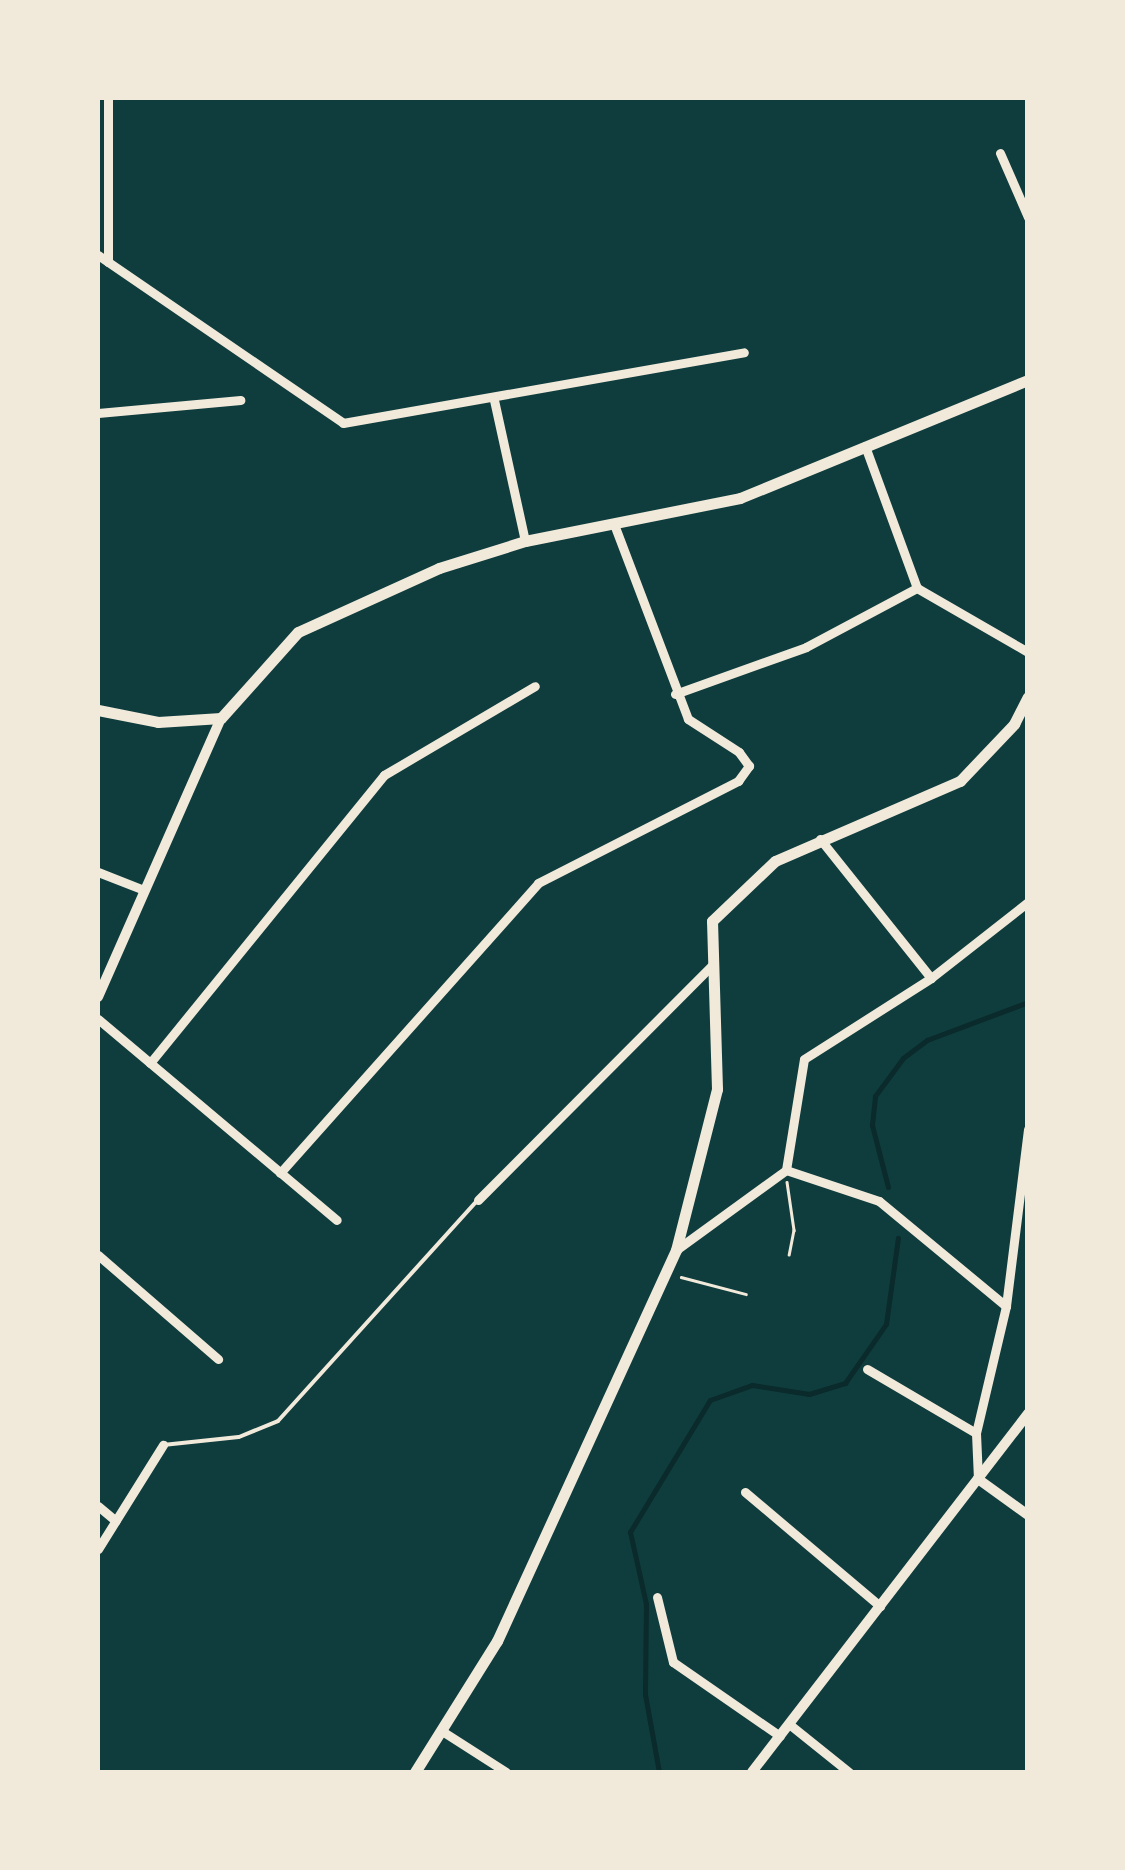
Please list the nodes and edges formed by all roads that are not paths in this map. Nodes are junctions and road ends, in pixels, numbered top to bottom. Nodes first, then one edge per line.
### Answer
1 (108, 98) edge
2 (1000, 153) dead end
3 (1027, 216) edge
4 (98, 254) edge
5 (108, 262) junction
6 (744, 352) dead end
7 (1028, 380) edge
8 (240, 400) dead end
9 (494, 400) junction
10 (98, 412) edge
11 (865, 446) junction
12 (614, 524) junction
13 (525, 542) junction
14 (917, 588) junction
15 (1028, 652) edge
16 (535, 686) dead end
17 (674, 694) junction
18 (1028, 698) edge
19 (98, 710) edge
20 (221, 718) junction
21 (820, 838) junction
22 (98, 872) edge
23 (144, 890) junction
24 (1028, 902) edge
25 (715, 962) junction
26 (931, 978) junction
27 (98, 997) edge
28 (98, 1019) edge
29 (150, 1063) junction
30 (1028, 1128) edge
31 (786, 1170) junction
32 (280, 1173) junction
33 (478, 1200) joint
34 (337, 1220) dead end
35 (676, 1250) junction
36 (98, 1255) edge
37 (1006, 1306) junction
38 (218, 1359) dead end
39 (867, 1369) dead end
40 (1028, 1413) edge
41 (976, 1432) junction
42 (163, 1445) joint
43 (978, 1479) junction
44 (746, 1492) dead end
45 (98, 1506) edge
46 (1028, 1515) edge
47 (116, 1521) junction
48 (98, 1549) edge
49 (657, 1597) dead end
50 (880, 1606) junction
51 (789, 1724) junction
52 (442, 1731) junction
53 (780, 1736) junction
54 (415, 1772) edge
55 (506, 1772) edge
56 (752, 1772) edge
57 (849, 1772) edge

1 - 5 street
2 - 3 street
4 - 5 street
5 - 9 street
6 - 9 street
7 - 11 main road
8 - 10 street
9 - 13 street
11 - 12 main road
11 - 14 street
12 - 13 main road
12 - 17 street
13 - 20 main road
14 - 15 street
14 - 17 street
16 - 29 street
17 - 32 street
18 - 21 main road
19 - 20 main road
20 - 23 street
21 - 25 main road
21 - 26 street
22 - 23 street
23 - 27 street
24 - 26 street
25 - 33 street
25 - 35 main road
26 - 31 street
28 - 29 street
29 - 32 street
30 - 37 street
31 - 35 street
31 - 37 street
32 - 34 street
33 - 42 lane
35 - 52 main road
36 - 38 street
37 - 41 street
39 - 41 street
40 - 43 street
41 - 43 street
42 - 47 street
43 - 46 street
43 - 50 street
44 - 50 street
45 - 47 street
47 - 48 street
49 - 53 street
50 - 51 street
51 - 53 street
51 - 57 street
52 - 54 main road
52 - 55 street
53 - 56 street

